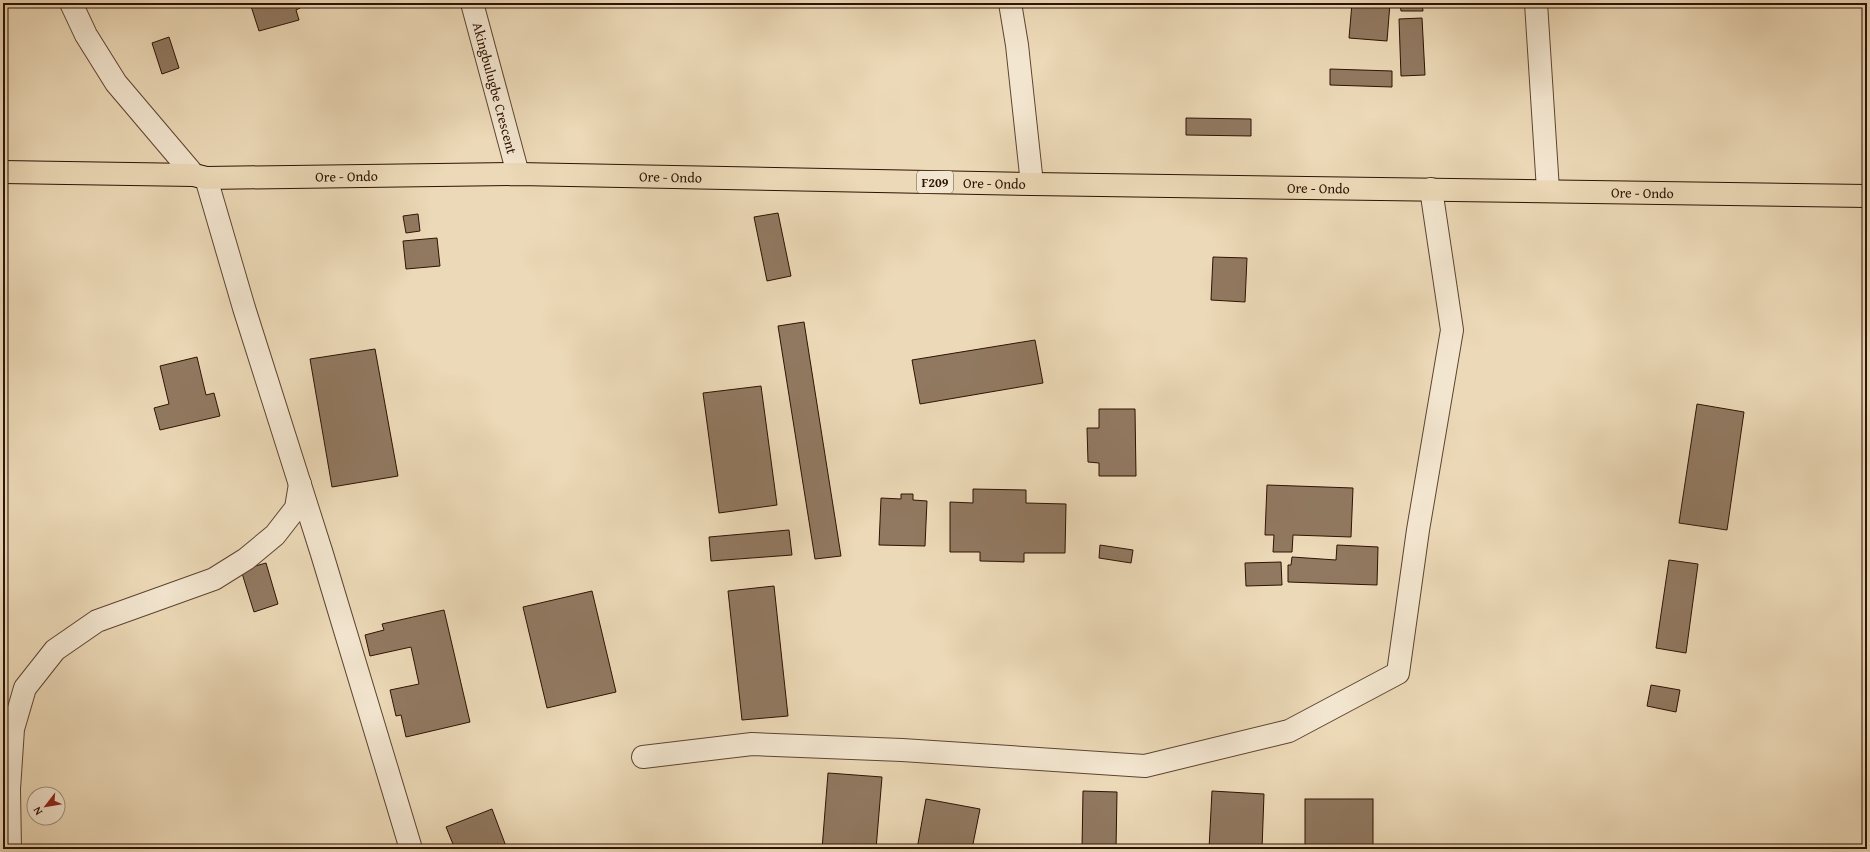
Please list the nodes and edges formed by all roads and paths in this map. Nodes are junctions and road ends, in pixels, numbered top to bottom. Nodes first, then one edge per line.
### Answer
1 (71, 3) edge
2 (472, 3) edge
3 (1010, 3) edge
4 (1536, 3) edge
5 (3, 172) edge
6 (518, 174) junction
7 (200, 176) junction
8 (1032, 184) junction
9 (1431, 189) junction
10 (1548, 190) junction
11 (1867, 196) edge
12 (300, 483) junction
13 (643, 757) dead end
14 (10, 849) edge
15 (411, 849) edge

1 - 7 street
2 - 6 street, Akingbulugbe Crescent
3 - 8 street
4 - 10 street
5 - 7 main road, Ore - Ondo / F209
6 - 7 main road, Ore - Ondo / F209
6 - 8 main road, Ore - Ondo / F209
7 - 12 street
8 - 9 main road, Ore - Ondo / F209
9 - 10 main road, Ore - Ondo / F209
9 - 13 street
10 - 11 main road, Ore - Ondo / F209
12 - 14 street
12 - 15 street

